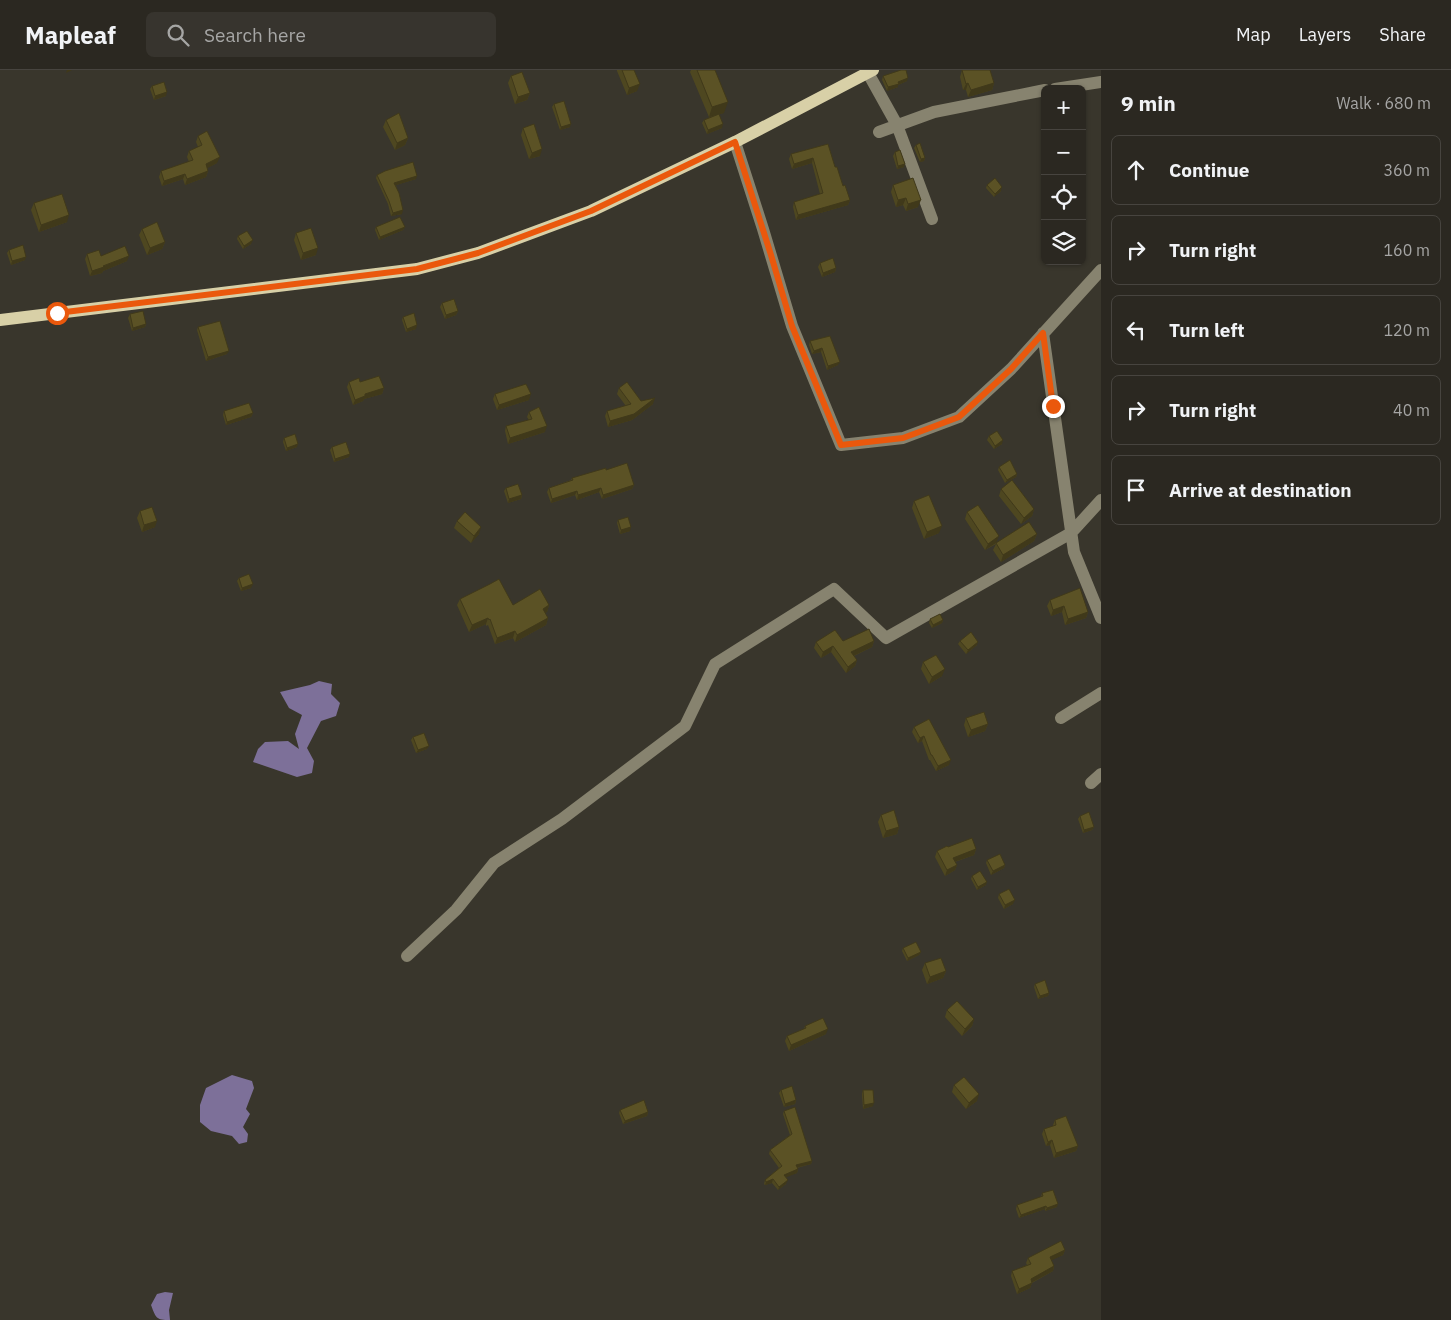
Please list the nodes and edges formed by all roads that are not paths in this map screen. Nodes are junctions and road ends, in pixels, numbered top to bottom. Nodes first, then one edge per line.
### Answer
1 (870, 71) edge
2 (1101, 82) edge
3 (1081, 85) edge
4 (1041, 91) edge
5 (897, 125) junction
6 (879, 132) dead end
7 (735, 142) junction
8 (932, 220) dead end
9 (1101, 270) edge
10 (0, 320) edge
11 (1043, 333) junction
12 (1101, 500) edge
13 (1071, 533) junction
14 (1101, 618) edge
15 (1101, 693) edge
16 (1061, 718) dead end
17 (1101, 774) edge
18 (1091, 783) dead end
19 (407, 956) dead end

1 - 5 street
1 - 7 main road
2 - 3 street
4 - 5 street
5 - 6 street
5 - 8 street
7 - 10 main road
7 - 11 street
9 - 11 street
11 - 13 street
12 - 13 street
13 - 14 street
13 - 19 street
15 - 16 street
17 - 18 street

